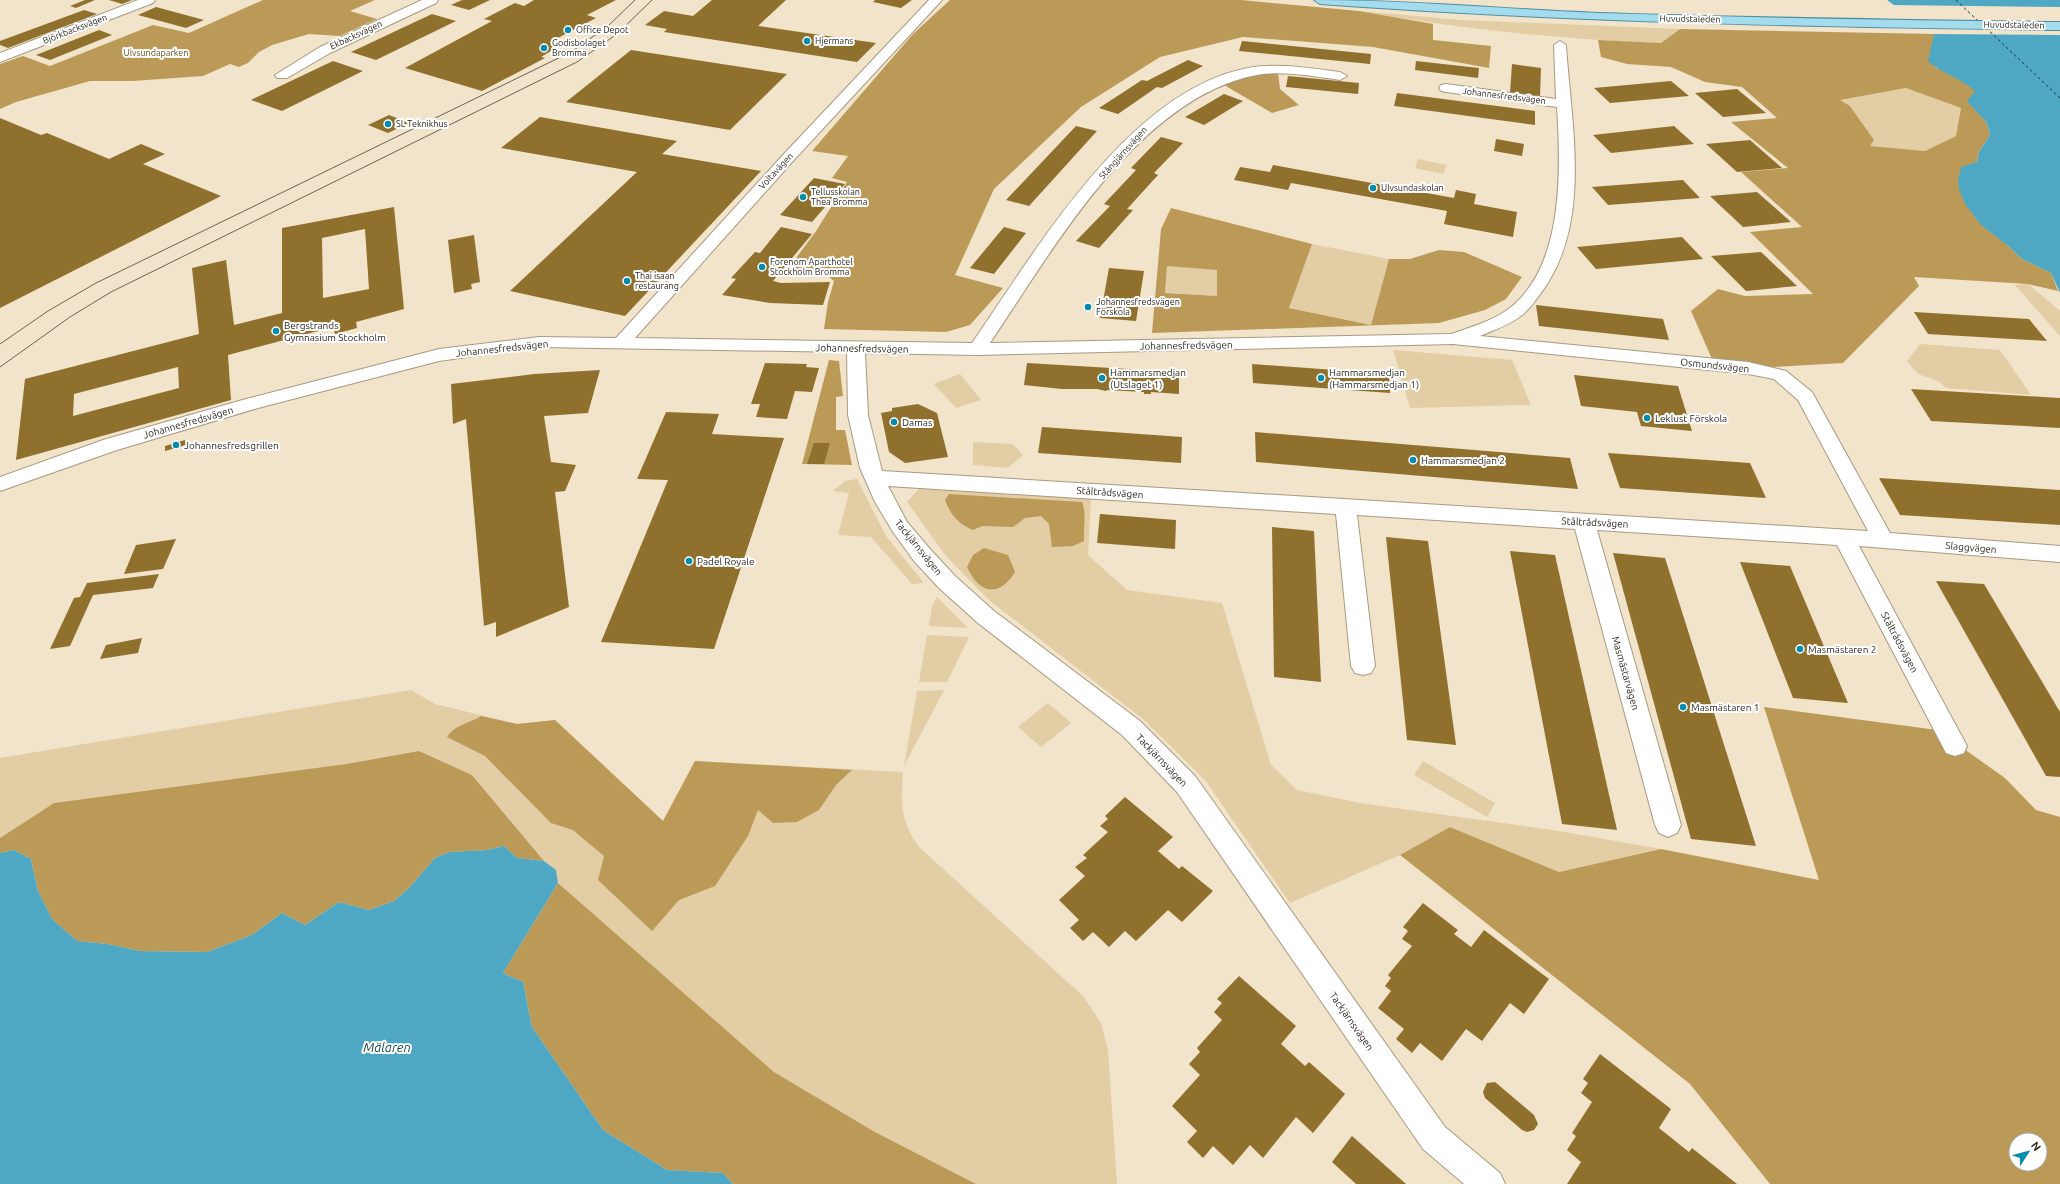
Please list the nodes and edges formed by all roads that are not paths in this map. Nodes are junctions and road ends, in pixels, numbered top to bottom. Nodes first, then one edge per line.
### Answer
1 (150, 0) edge
2 (432, 0) edge
3 (936, 0) edge
4 (1320, 0) edge
5 (1688, 7) dead end
6 (2060, 16) edge
7 (2060, 26) edge
8 (1560, 46) dead end
9 (0, 58) edge
10 (282, 75) dead end
11 (1340, 76) dead end
12 (1446, 88) dead end
13 (1562, 104) junction
14 (1453, 339) junction
15 (620, 344) junction
16 (856, 348) junction
17 (977, 349) junction
18 (875, 478) junction
19 (0, 484) edge
20 (1346, 506) junction
21 (1584, 522) junction
22 (1845, 539) junction
23 (1883, 540) junction
24 (2060, 554) edge
25 (1363, 666) dead end
26 (1955, 746) dead end
27 (1668, 825) dead end
28 (1489, 1184) edge

1 - 9 street, Björkbacksvägen
2 - 10 street, Ekbacksvägen
3 - 15 street, Voltavägen
4 - 7 main road, Huvudstaleden
5 - 6 main road, Huvudstaleden
8 - 13 street, Johannesfredsvägen
11 - 17 street, Stångjärnsvägen
12 - 13 street, Johannesfredsvägen
13 - 14 street, Johannesfredsvägen
14 - 17 street, Johannesfredsvägen
14 - 23 street, Osmundsvägen
15 - 16 street, Johannesfredsvägen
15 - 19 street, Johannesfredsvägen
16 - 17 street, Johannesfredsvägen
16 - 18 street, Tackjärnsvägen
18 - 20 street, Ståltrådsvägen
18 - 28 street, Tackjärnsvägen
20 - 21 street, Ståltrådsvägen
20 - 25 street
21 - 22 street, Ståltrådsvägen
21 - 27 street, Masmästarvägen
22 - 23 street, Ståltrådsvägen
22 - 26 street, Ståltrådsvägen
23 - 24 street, Slaggvägen

